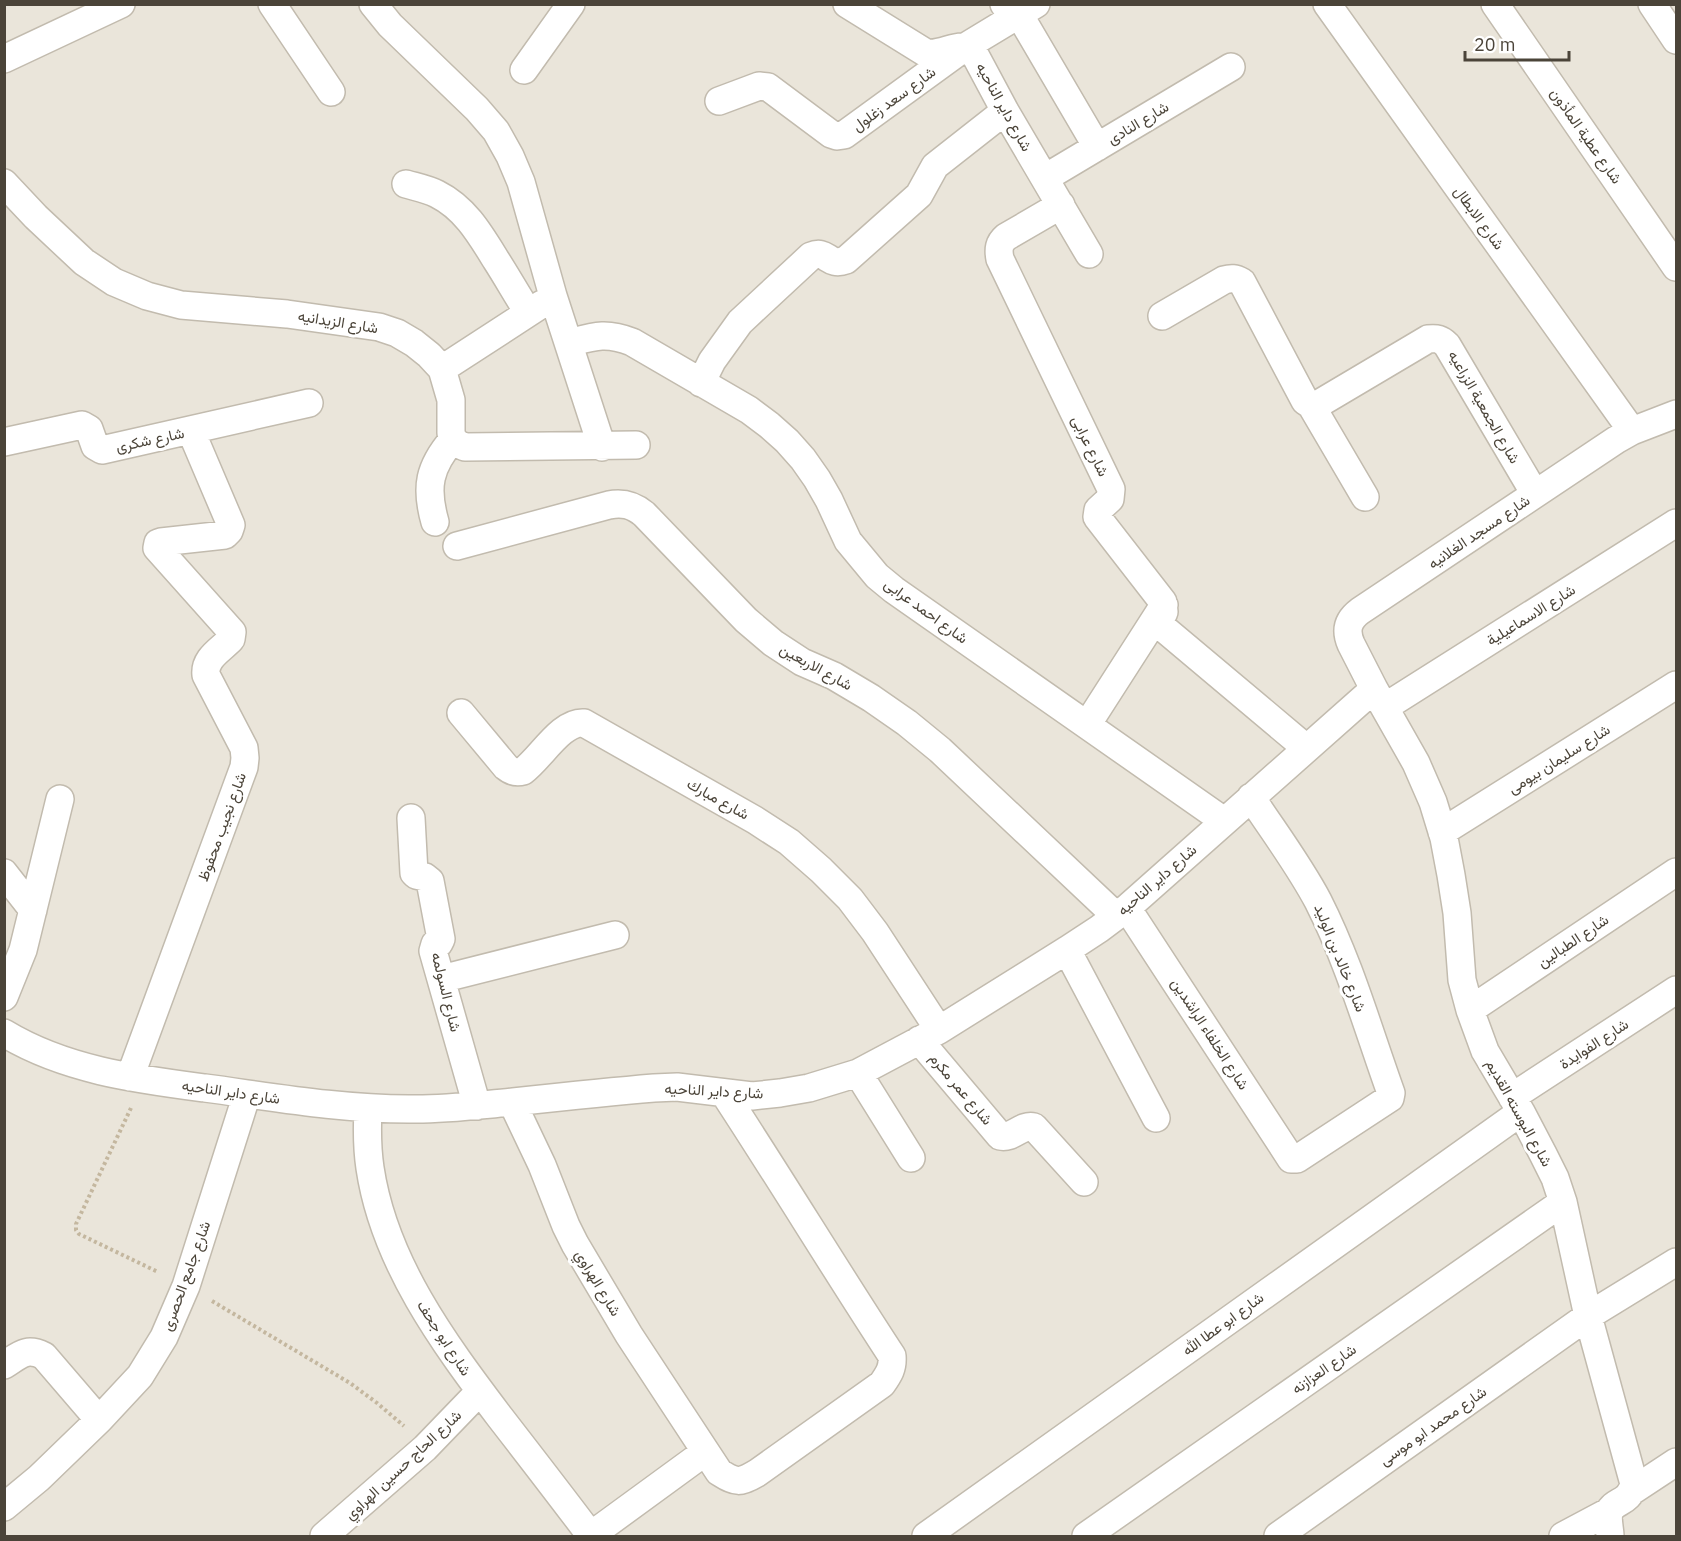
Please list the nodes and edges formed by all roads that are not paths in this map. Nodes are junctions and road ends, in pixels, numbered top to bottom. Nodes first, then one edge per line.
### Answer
1 (121, 4) edge
2 (272, 4) edge
3 (373, 4) edge
4 (571, 4) edge
5 (847, 4) edge
6 (1327, 4) edge
7 (1495, 4) edge
8 (1652, 4) edge
9 (1020, 8) edge
10 (1677, 40) edge
11 (965, 46) junction
12 (4, 59) edge
13 (1231, 67) dead end
14 (524, 70) dead end
15 (330, 92) dead end
16 (719, 101) dead end
17 (1005, 111) junction
18 (1097, 147) junction
19 (1045, 178) junction
20 (4, 183) edge
21 (406, 184) dead end
22 (1061, 205) junction
23 (1089, 254) dead end
24 (1677, 267) edge
25 (554, 296) junction
26 (528, 312) junction
27 (1162, 316) dead end
28 (569, 343) junction
29 (442, 369) junction
30 (701, 383) junction
31 (309, 403) dead end
32 (1311, 405) junction
33 (1677, 414) edge
34 (191, 431) junction
35 (1632, 431) junction
36 (453, 440) junction
37 (4, 442) edge
38 (636, 446) dead end
39 (602, 447) junction
40 (1535, 494) junction
41 (1365, 497) dead end
42 (435, 522) dead end
43 (1677, 523) edge
44 (457, 546) dead end
45 (1164, 605) junction
46 (1677, 686) edge
47 (1379, 698) junction
48 (461, 713) dead end
49 (1087, 725) junction
50 (1306, 748) junction
51 (1251, 797) junction
52 (60, 799) dead end
53 (411, 818) dead end
54 (1224, 821) junction
55 (1442, 832) junction
56 (1677, 872) edge
57 (4, 873) edge
58 (33, 910) junction
59 (1122, 912) junction
60 (615, 935) dead end
61 (1067, 950) junction
62 (441, 979) junction
63 (1677, 990) edge
64 (4, 996) edge
65 (1470, 1010) junction
66 (929, 1035) junction
67 (6, 1038) edge
68 (858, 1073) junction
69 (130, 1077) junction
70 (247, 1094) junction
71 (724, 1094) junction
72 (512, 1102) junction
73 (1516, 1105) junction
74 (477, 1106) junction
75 (368, 1108) junction
76 (1156, 1118) dead end
77 (911, 1158) dead end
78 (1293, 1160) joint
79 (1084, 1182) dead end
80 (1563, 1202) junction
81 (1677, 1262) edge
82 (1588, 1316) junction
83 (4, 1365) edge
84 (480, 1391) junction
85 (99, 1420) junction
86 (705, 1452) junction
87 (1677, 1462) edge
88 (1632, 1491) junction
89 (4, 1507) edge
90 (1610, 1524) edge
91 (324, 1536) edge
92 (591, 1536) edge
93 (926, 1536) edge
94 (1086, 1536) edge
95 (1278, 1536) edge
96 (1563, 1536) edge

1 - 12 street
2 - 15 street
3 - 25 street
4 - 14 street
5 - 11 street, شارع داير الناحيه
6 - 35 street, شارع الابطال
7 - 24 street, شارع عطية المأذون
8 - 10 street
9 - 11 street, شارع سعد زغلول
9 - 18 street
11 - 16 street, شارع سعد زغلول
11 - 17 street, شارع داير الناحيه
13 - 18 street, شارع النادى
17 - 19 street, شارع داير الناحيه
17 - 30 street
18 - 19 street, شارع النادى
19 - 22 street, شارع داير الناحيه
20 - 29 street, شارع الزيدانيه
21 - 26 street
22 - 23 street, شارع داير الناحيه
22 - 45 street, شارع عرابى
25 - 26 street
25 - 28 street
26 - 29 street
27 - 32 street
28 - 30 street, شارع احمد عرابى
28 - 39 street
29 - 36 street, شارع الزيدانيه
30 - 49 street, شارع احمد عرابى
31 - 34 street, شارع شكرى
32 - 40 street, شارع الجمعية الزراعيه
32 - 41 street
33 - 35 street, شارع مسجد الغلانيه
34 - 37 street, شارع شكرى
34 - 69 street, شارع نجيب محفوظ
35 - 40 street, شارع مسجد الغلانيه
36 - 39 street
36 - 42 street
38 - 39 street
40 - 47 street, شارع مسجد الغلانيه
43 - 47 street, شارع الاسماعيلية
44 - 59 street, شارع الاربعين
45 - 49 street
45 - 50 street
46 - 55 street, شارع سليمان بيومى
47 - 50 street, شارع داير الناحيه
47 - 55 street, شارع البوسته القديم
48 - 66 street, شارع مبارك
49 - 54 street, شارع احمد عرابى
50 - 51 street, شارع داير الناحيه
51 - 54 street, شارع داير الناحيه
51 - 78 street, شارع خالد بن الوليد
52 - 58 street
53 - 62 street, شارع السولمه
54 - 59 street, شارع داير الناحيه
55 - 65 street, شارع البوسته القديم
56 - 65 street, شارع الطبالين
57 - 58 street
58 - 64 street
59 - 61 street, شارع داير الناحيه
59 - 78 street, شارع الخلفاء الراشدين
60 - 62 street
61 - 66 street, شارع داير الناحيه
61 - 76 street
62 - 74 street, شارع السولمه
63 - 73 street, شارع الفوايدة
65 - 73 street, شارع البوسته القديم
66 - 68 street, شارع داير الناحيه
66 - 79 street, شارع عمر مكرم
67 - 69 street, شارع داير الناحيه
68 - 71 street, شارع داير الناحيه
68 - 77 street
69 - 70 street, شارع داير الناحيه
70 - 75 street, شارع داير الناحيه
70 - 85 street, شارع جامع الحصرى
71 - 72 street, شارع داير الناحيه
71 - 86 street, شارع الهراوي
72 - 74 street, شارع داير الناحيه
72 - 86 street, شارع الهراوي
73 - 80 street, شارع البوسته القديم
73 - 93 street, شارع ابو عطا الله
74 - 75 street, شارع داير الناحيه
75 - 84 street, شارع ابو جحف
80 - 82 street, شارع البوسته القديم
80 - 94 street, شارع العزازنه
81 - 82 street, شارع محمد ابو موسى
82 - 88 street, شارع البوسته القديم
82 - 95 street, شارع محمد ابو موسى
83 - 85 street
84 - 91 street, شارع الحاج حسين الهراوي
84 - 92 street, شارع ابو جحف
85 - 89 street, شارع جامع الحصرى
86 - 92 street
87 - 88 street
88 - 90 street
90 - 96 street

